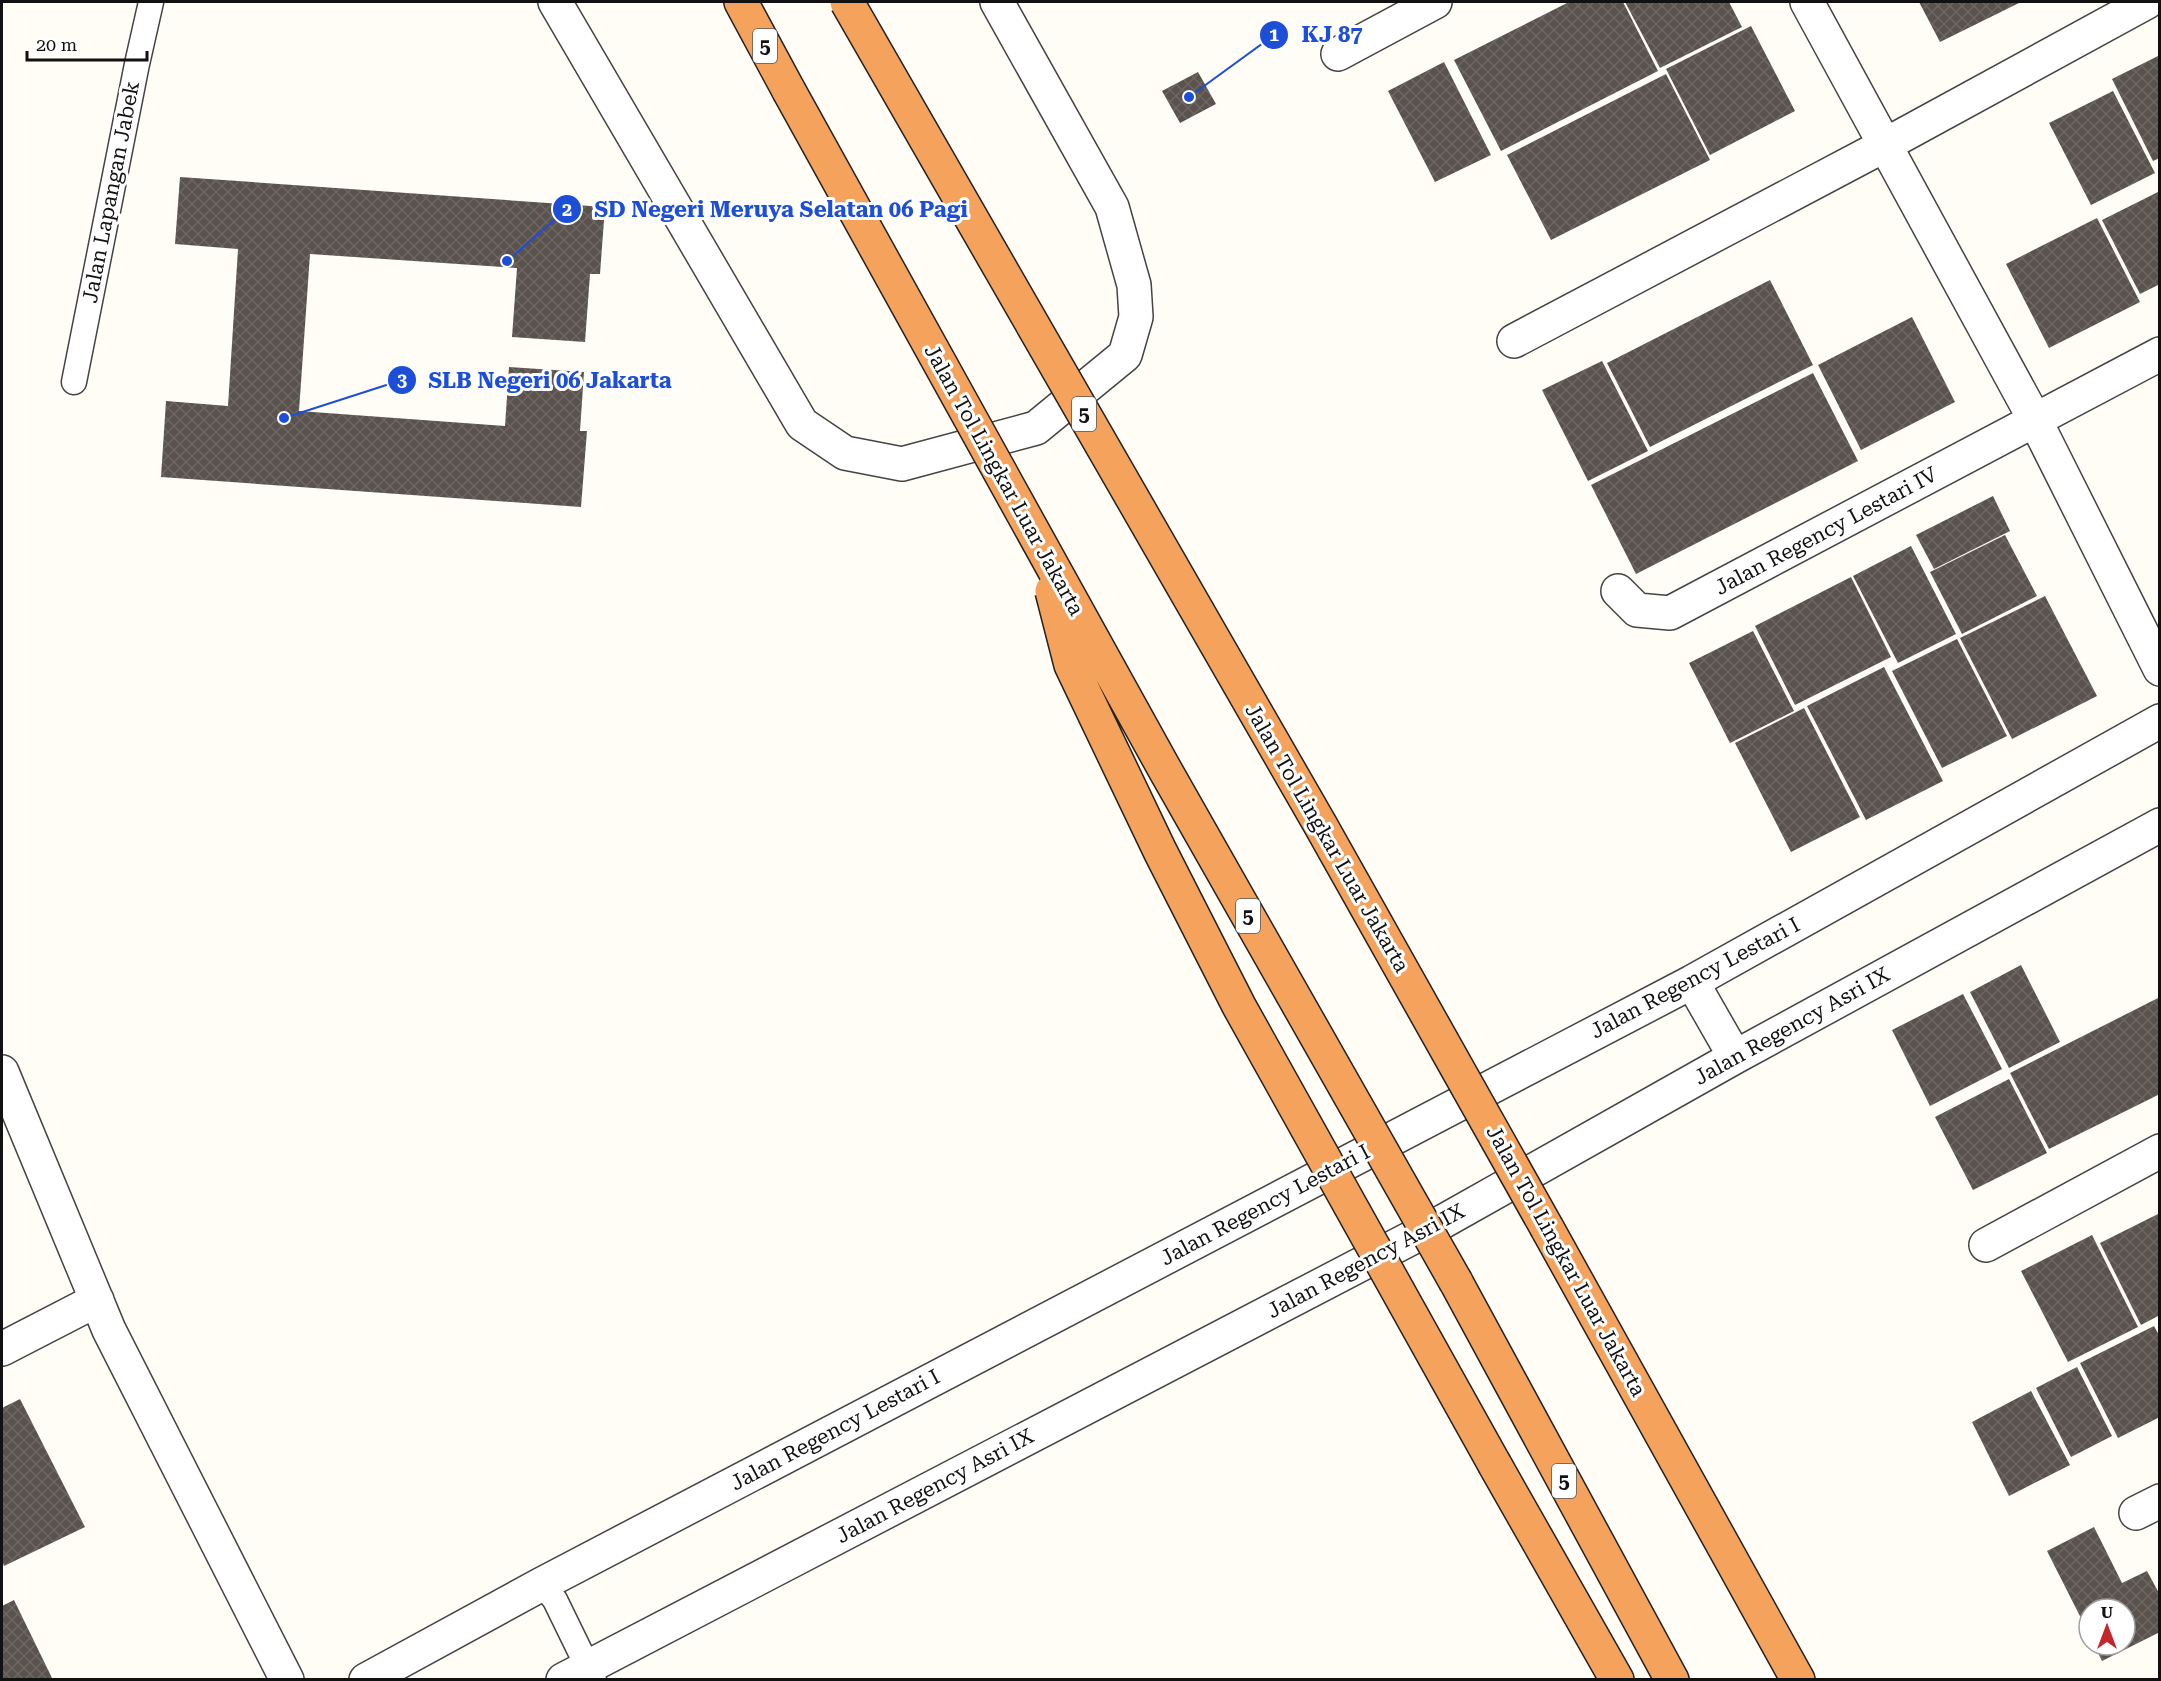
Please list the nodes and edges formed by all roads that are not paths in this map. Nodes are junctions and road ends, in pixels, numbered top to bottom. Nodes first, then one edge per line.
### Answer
1 (151, 2) edge
2 (555, 2) edge
3 (741, 2) edge
4 (847, 2) edge
5 (997, 2) edge
6 (1435, 2) edge
7 (1807, 2) edge
8 (2147, 2) edge
9 (1338, 54) dead end
10 (1885, 145) junction
11 (1514, 341) dead end
12 (2160, 354) edge
13 (74, 382) dead end
14 (2035, 420) junction
15 (1041, 549) junction
16 (1618, 591) dead end
17 (2160, 669) edge
18 (2160, 721) edge
19 (2160, 825) edge
20 (1695, 987) junction
21 (1730, 1049) junction
22 (2, 1072) edge
23 (2160, 1151) edge
24 (1986, 1245) dead end
25 (97, 1300) junction
26 (2, 1349) edge
27 (548, 1592) junction
28 (580, 1667) edge
29 (1798, 1677) edge
30 (287, 1680) edge
31 (366, 1680) edge
32 (1617, 1680) edge
33 (1672, 1680) edge

1 - 13 lane, Jalan Lapangan Jabek
2 - 5 street
3 - 15 highway, Jalan Tol Lingkar Luar Jakarta / 5, bridge
4 - 29 highway, Jalan Tol Lingkar Luar Jakarta / 5, bridge
6 - 9 street
7 - 10 street
8 - 10 street
10 - 11 street
10 - 14 street
12 - 14 street, Jalan Regency Lestari IV
14 - 16 street, Jalan Regency Lestari IV
14 - 17 street
15 - 32 highway, bridge
15 - 33 highway, Jalan Tol Lingkar Luar Jakarta / 5, bridge
18 - 20 street, Jalan Regency Lestari I
19 - 21 street, Jalan Regency Asri IX
20 - 21 street
20 - 27 street, Jalan Regency Lestari I
21 - 28 street, Jalan Regency Asri IX
22 - 25 street
23 - 24 street
25 - 26 street
25 - 30 street
27 - 28 lane
27 - 31 street, Jalan Regency Lestari I

